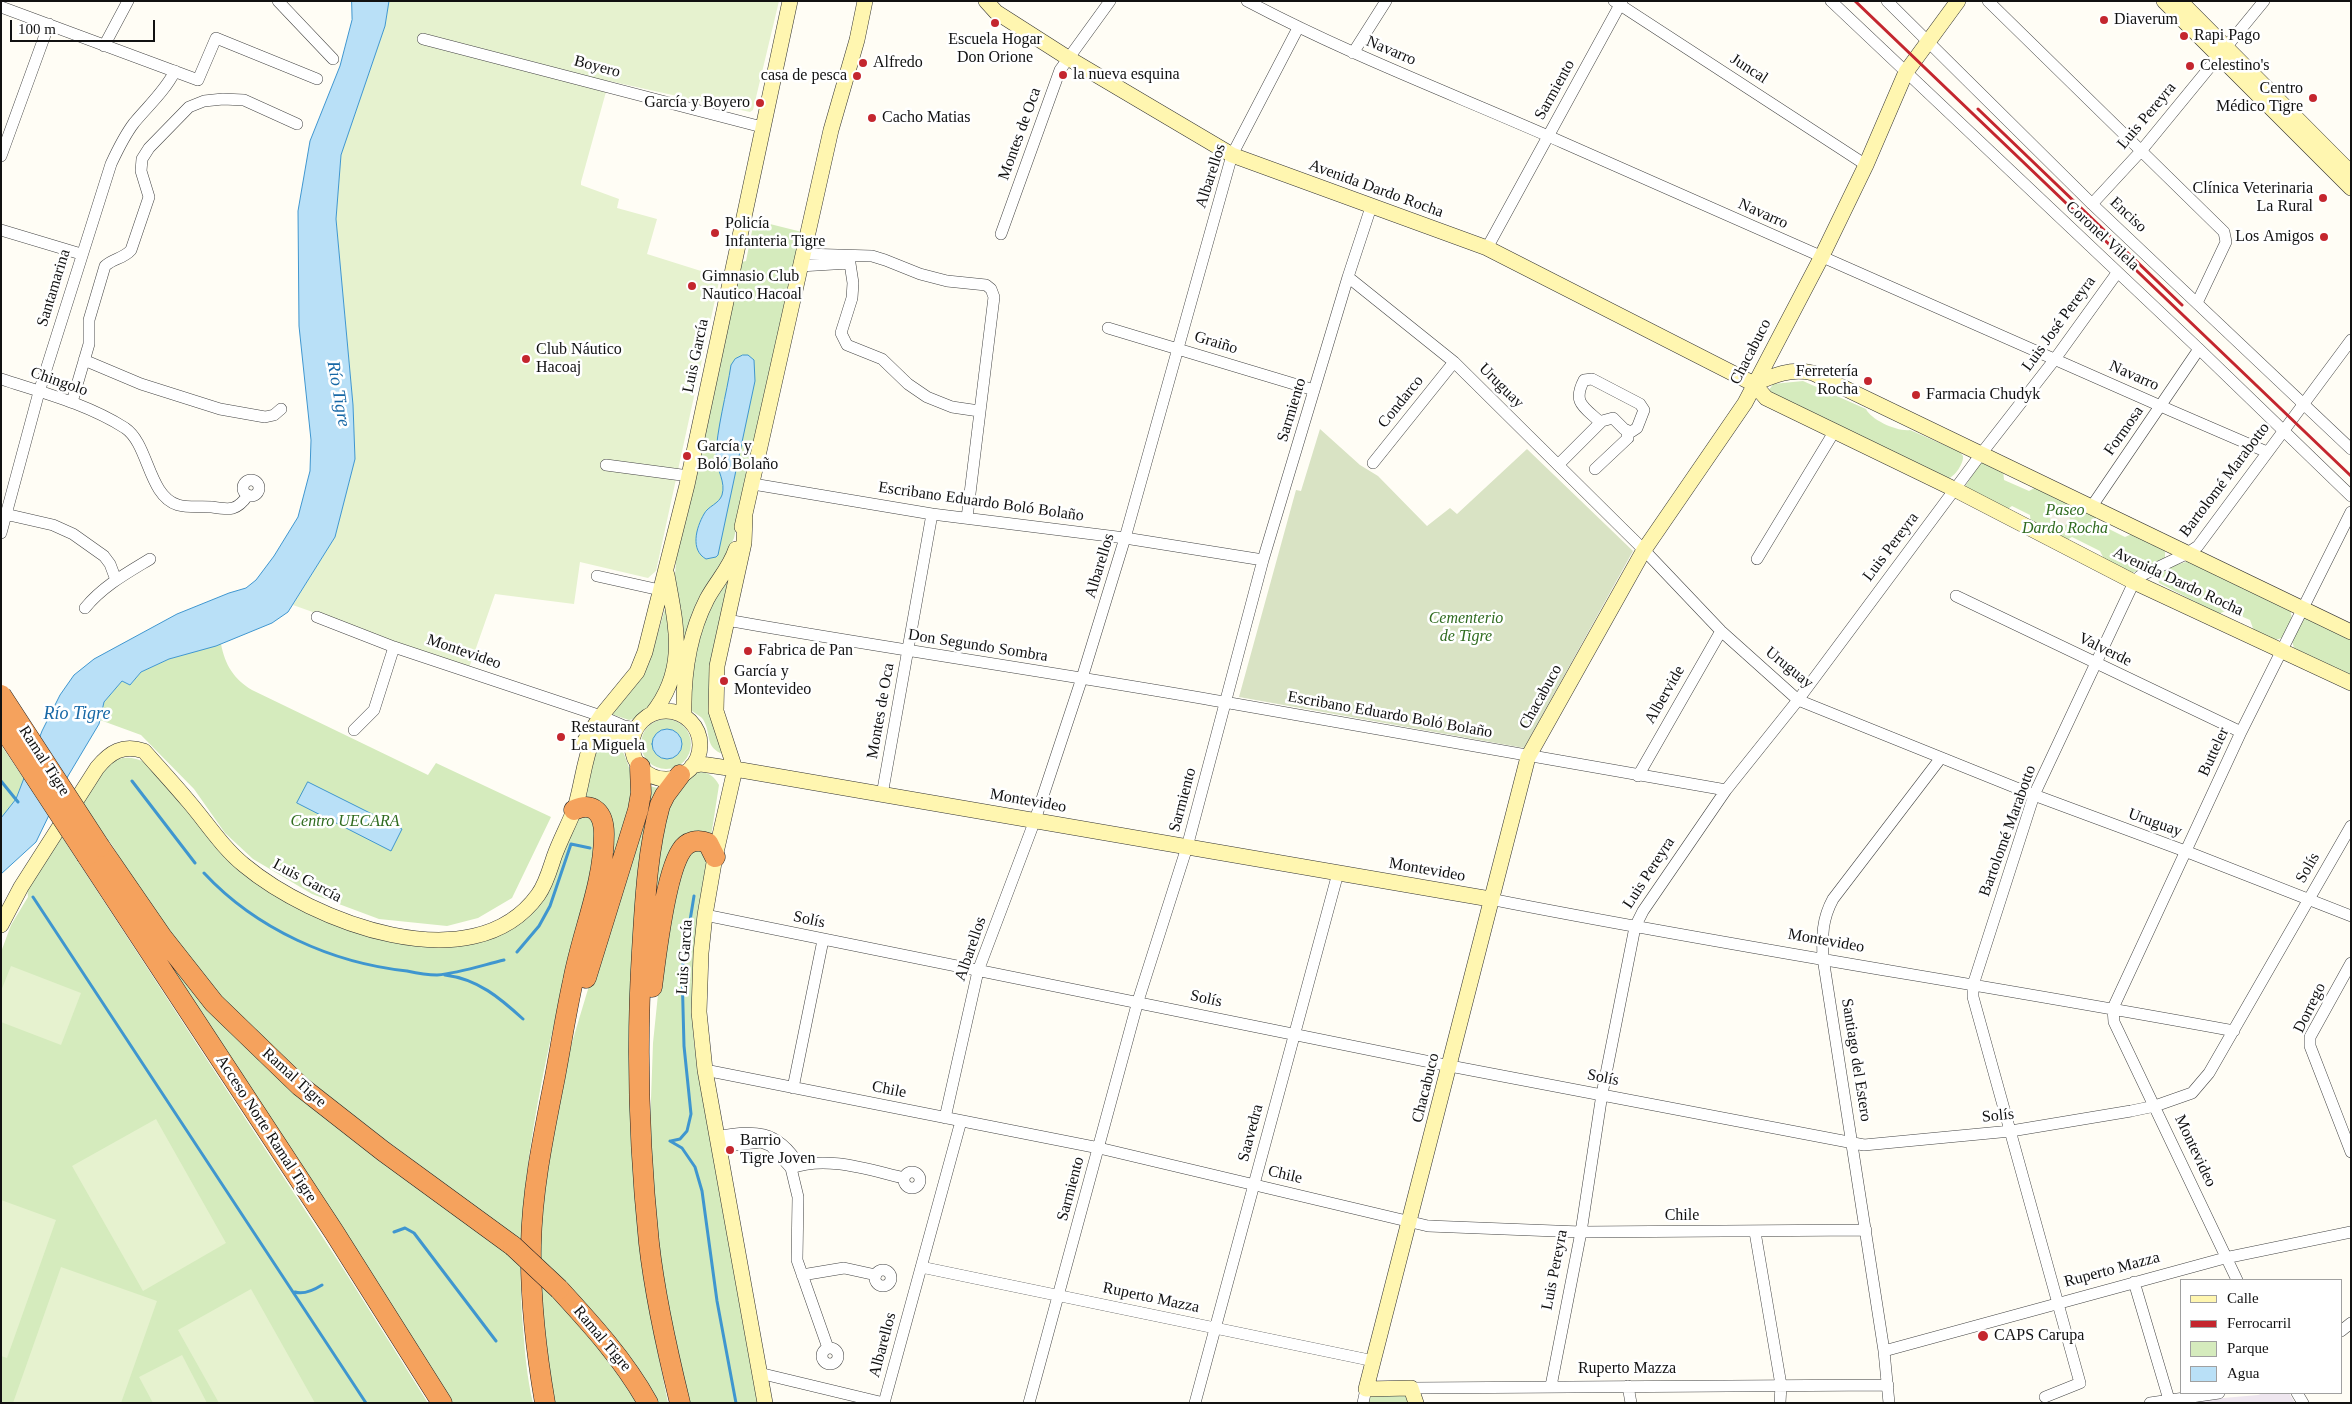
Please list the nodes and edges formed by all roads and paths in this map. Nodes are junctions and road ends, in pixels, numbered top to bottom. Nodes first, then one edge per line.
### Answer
1 (128, 1) edge
2 (278, 1) edge
3 (790, 1) edge
4 (865, 1) edge
5 (975, 1) edge
6 (1110, 1) edge
7 (1247, 1) edge
8 (1386, 1) edge
9 (1831, 1) edge
10 (1887, 1) edge
11 (1958, 1) edge
12 (1988, 1) edge
13 (2164, 1) edge
14 (2180, 1) edge
15 (2264, 1) edge
16 (1619, 3) edge
17 (1, 7) edge
18 (991, 7) edge
19 (49, 24) junction
20 (1298, 28) junction
21 (423, 39) dead end
22 (1928, 40) junction
23 (104, 46) junction
24 (2223, 52) junction
25 (1353, 53) junction
26 (1068, 58) junction
27 (333, 59) dead end
28 (175, 71) junction
29 (1906, 72) junction
30 (316, 79) dead end
31 (297, 124) dead end
32 (762, 127) junction
33 (1548, 136) junction
34 (2141, 152) junction
35 (1232, 155) junction
36 (1, 156) edge
37 (1866, 165) junction
38 (2351, 173) edge
39 (2351, 188) edge
40 (2092, 204) junction
41 (1371, 207) junction
42 (1, 230) edge
43 (1001, 234) dead end
44 (1487, 248) junction
45 (81, 254) junction
46 (1821, 258) junction
47 (853, 259) junction
48 (801, 260) junction
49 (2117, 273) junction
50 (1348, 277) junction
51 (2197, 303) junction
52 (1108, 328) dead end
53 (2351, 340) edge
54 (1177, 348) junction
55 (2198, 349) junction
56 (2055, 359) junction
57 (84, 360) junction
58 (1454, 362) junction
59 (1, 379) edge
60 (1754, 384) junction
61 (1314, 390) junction
62 (39, 392) junction
63 (72, 402) junction
64 (2304, 403) junction
65 (2161, 406) junction
66 (281, 410) dead end
67 (979, 411) junction
68 (1600, 422) junction
69 (1627, 432) junction
70 (1834, 432) junction
71 (2282, 432) junction
72 (2351, 449) edge
73 (2267, 452) junction
74 (1981, 454) junction
75 (1372, 463) dead end
76 (606, 465) dead end
77 (1558, 465) junction
78 (1595, 469) dead end
79 (689, 476) junction
80 (753, 484) junction
81 (1956, 490) junction
82 (248, 495) dead end
83 (2351, 496) edge
84 (2092, 506) junction
85 (2351, 512) edge
86 (4, 514) edge
87 (932, 514) junction
88 (745, 518) junction
89 (967, 518) junction
90 (1, 533) edge
91 (1125, 538) junction
92 (1644, 550) junction
93 (2186, 554) junction
94 (150, 559) dead end
95 (1757, 559) dead end
96 (1263, 560) junction
97 (666, 572) junction
98 (597, 576) dead end
99 (116, 580) junction
100 (2134, 582) junction
101 (660, 590) junction
102 (1956, 596) dead end
103 (85, 608) dead end
104 (2302, 608) junction
105 (317, 617) dead end
106 (726, 620) junction
107 (1721, 631) junction
108 (2351, 632) edge
109 (394, 647) junction
110 (2282, 649) junction
111 (907, 652) junction
112 (2096, 664) junction
113 (1082, 678) junction
114 (2351, 683) edge
115 (1, 695) edge
116 (1798, 700) junction
117 (1225, 702) junction
118 (652, 714) junction
119 (601, 716) junction
120 (684, 716) junction
121 (1, 726) edge
122 (354, 730) dead end
123 (610, 732) junction
124 (2241, 732) junction
125 (634, 734) junction
126 (700, 745) junction
127 (1528, 757) junction
128 (1940, 758) junction
129 (712, 765) junction
130 (640, 767) junction
131 (735, 769) junction
132 (686, 770) junction
133 (1638, 776) junction
134 (1726, 790) junction
135 (728, 795) junction
136 (882, 795) junction
137 (2034, 795) junction
138 (574, 810) junction
139 (1035, 820) junction
140 (2351, 826) edge
141 (565, 829) junction
142 (1187, 847) junction
143 (2185, 851) junction
144 (94, 852) junction
145 (715, 857) junction
146 (1338, 873) junction
147 (1490, 899) junction
148 (2308, 899) junction
149 (705, 915) junction
150 (2351, 916) edge
151 (1, 925) edge
152 (1636, 928) junction
153 (823, 940) junction
154 (1823, 958) junction
155 (2351, 963) edge
156 (978, 971) junction
157 (1972, 984) junction
158 (1138, 1001) junction
159 (2113, 1008) junction
160 (2234, 1031) junction
161 (1295, 1034) junction
162 (1450, 1066) junction
163 (705, 1070) junction
164 (555, 1077) junction
165 (793, 1088) junction
166 (640, 1093) junction
167 (1602, 1094) junction
168 (2155, 1106) junction
169 (944, 1118) junction
170 (961, 1121) junction
171 (2011, 1131) junction
172 (718, 1142) junction
173 (1853, 1142) junction
174 (1099, 1148) junction
175 (2351, 1152) edge
176 (795, 1166) junction
177 (904, 1178) dead end
178 (1254, 1184) junction
179 (1410, 1221) junction
180 (1866, 1230) junction
181 (1581, 1232) junction
182 (1755, 1232) junction
183 (2351, 1232) edge
184 (2225, 1258) junction
185 (921, 1267) junction
186 (802, 1275) junction
187 (876, 1275) dead end
188 (2236, 1279) edge
189 (2134, 1282) junction
190 (1059, 1296) junction
191 (2058, 1302) junction
192 (1214, 1329) junction
193 (828, 1348) dead end
194 (1884, 1351) junction
195 (1374, 1360) junction
196 (759, 1373) junction
197 (1781, 1385) junction
198 (1888, 1385) junction
199 (1551, 1386) junction
200 (1628, 1386) junction
201 (1411, 1388) junction
202 (2213, 1394) edge
203 (1364, 1396) edge
204 (2045, 1397) dead end
205 (2169, 1401) edge
206 (442, 1403) edge
207 (545, 1403) edge
208 (648, 1403) edge
209 (680, 1403) edge
210 (765, 1403) edge
211 (884, 1403) edge
212 (1029, 1403) edge
213 (1195, 1403) edge
214 (1416, 1403) edge
215 (1631, 1403) edge
216 (1780, 1403) edge
217 (1889, 1403) edge
218 (2150, 1403) edge

1 - 23 street
2 - 27 street
3 - 32 street, Luis García
4 - 48 street
5 - 18 street, Avenida Dardo Rocha
6 - 26 street, Montes de Oca
7 - 20 street, Navarro
8 - 25 street
9 - 29 street, Coronel Vilela
10 - 22 street, Enciso
11 - 22 street
12 - 34 street
13 - 24 street
14 - 24 street
15 - 24 street, Luis Pereyra
16 - 33 street, Sarmiento
16 - 37 street, Juncal
17 - 19 street
18 - 26 street, Avenida Dardo Rocha
19 - 23 street
19 - 36 street
20 - 25 street, Navarro
20 - 35 street, Albarellos
21 - 32 street, Boyero
22 - 29 street, Chacabuco
22 - 40 street, Enciso
23 - 28 street
24 - 34 street, Luis Pereyra
24 - 38 street
24 - 39 street
25 - 33 street, Navarro
26 - 35 street, Avenida Dardo Rocha
26 - 43 street, Montes de Oca
28 - 30 street
28 - 45 street, Santamarina
29 - 37 street, Chacabuco
29 - 49 street, Coronel Vilela
31 - 57 street
32 - 79 street, Luis García
33 - 44 street, Sarmiento
33 - 46 street, Navarro
34 - 40 street, Luis Pereyra
34 - 51 street
35 - 41 street, Avenida Dardo Rocha
35 - 54 street, Albarellos
37 - 46 street, Chacabuco
40 - 51 street, Enciso
41 - 44 street, Avenida Dardo Rocha
41 - 50 street, Sarmiento
42 - 45 street
44 - 60 street, Avenida Dardo Rocha
45 - 62 street, Santamarina
46 - 56 street, Navarro
46 - 60 street, Chacabuco
47 - 48 street
47 - 67 street
47 - 67 street
48 - 80 street
49 - 55 street, Coronel Vilela
49 - 56 street, Luis José Pereyra
50 - 58 street, Uruguay
50 - 61 street, Sarmiento
51 - 64 street, Enciso
52 - 54 street, Graiño
53 - 64 street, Bartolomé Marabotto
54 - 61 street, Graiño
54 - 91 street, Albarellos
55 - 65 street, Formosa
55 - 71 street, Coronel Vilela
56 - 65 street, Navarro
56 - 74 street, Luis José Pereyra
57 - 63 street
57 - 66 street
58 - 75 street, Condarco
58 - 77 street, Uruguay
59 - 62 street, Chingolo
60 - 70 street, Avenida Dardo Rocha
60 - 74 street, Avenida Dardo Rocha
60 - 92 street, Chacabuco
61 - 96 street, Sarmiento
62 - 63 street, Chingolo
62 - 86 street, Santamarina
63 - 82 street, Chingolo
64 - 71 street, Bartolomé Marabotto
64 - 72 street, Enciso
65 - 73 street, Navarro
65 - 84 street, Formosa
67 - 89 street
68 - 69 street
68 - 69 street
68 - 77 street
69 - 78 street
70 - 81 street, Avenida Dardo Rocha
70 - 95 street
71 - 73 street, Bartolomé Marabotto
71 - 83 street, Coronel Vilela
73 - 93 street, Bartolomé Marabotto
74 - 81 street, Luis José Pereyra
74 - 84 street, Avenida Dardo Rocha
76 - 79 street
77 - 92 street, Uruguay
79 - 97 street, Luis García
80 - 87 street, Escribano Eduardo Boló Bolaño
80 - 88 street
81 - 100 street, Avenida Dardo Rocha
81 - 116 street, Luis Pereyra
84 - 93 street, Avenida Dardo Rocha
85 - 104 street, Butteler
86 - 90 street, Santamarina
86 - 99 street
87 - 89 street, Escribano Eduardo Boló Bolaño
87 - 111 street, Montes de Oca
88 - 106 street
88 - 120 street
89 - 91 street, Escribano Eduardo Boló Bolaño
91 - 96 street, Escribano Eduardo Boló Bolaño
91 - 113 street, Albarellos
92 - 107 street, Uruguay
92 - 127 street, Chacabuco
93 - 100 street, Bartolomé Marabotto
93 - 104 street, Avenida Dardo Rocha
94 - 99 street
96 - 117 street, Sarmiento
97 - 101 street, Luis García
97 - 118 street, Luis García
98 - 101 street
99 - 103 street
100 - 110 street, Avenida Dardo Rocha
100 - 112 street, Bartolomé Marabotto
101 - 119 street, Luis García
102 - 112 street, Valverde
104 - 108 street, Avenida Dardo Rocha
104 - 110 street, Butteler
105 - 109 street, Montevideo
106 - 111 street, Don Segundo Sombra
106 - 131 street
107 - 116 street, Uruguay
107 - 133 street, Albervide
109 - 119 street, Montevideo
109 - 122 street
110 - 114 street, Avenida Dardo Rocha
110 - 124 street, Butteler
111 - 113 street, Don Segundo Sombra
111 - 136 street, Montes de Oca
112 - 124 street, Valverde
112 - 137 street, Bartolomé Marabotto
113 - 117 street, Don Segundo Sombra
113 - 139 street, Albarellos
115 - 144 highway, Ramal Tigre, bridge
116 - 128 street, Uruguay
116 - 134 street, Luis Pereyra
117 - 127 street, Escribano Eduardo Boló Bolaño
117 - 142 street, Sarmiento
118 - 120 street
118 - 125 street
119 - 123 street
119 - 125 street, Montevideo
119 - 141 street, Luis García
120 - 126 street
121 - 144 highway, Ramal Tigre, bridge
123 - 125 street
123 - 138 street, Luis García
124 - 143 street, Butteler
125 - 130 street
126 - 131 street, Montevideo
126 - 132 street
127 - 133 street, Escribano Eduardo Boló Bolaño
127 - 147 street, Chacabuco
128 - 137 street, Uruguay
128 - 154 street, Santiago del Estero
129 - 131 street, Montevideo
129 - 132 street, Montevideo
129 - 135 street
130 - 132 street
130 - 164 highway
131 - 135 street, Luis García
131 - 136 street, Montevideo
132 - 166 highway
133 - 134 street, Escribano Eduardo Boló Bolaño
134 - 152 street, Luis Pereyra
135 - 145 street, Luis García
136 - 139 street, Montevideo
137 - 143 street, Uruguay
137 - 157 street, Bartolomé Marabotto
138 - 141 street, Luis García
138 - 164 highway
139 - 142 street, Montevideo
139 - 156 street, Albarellos
140 - 148 street, Solís
141 - 151 street, Luis García
142 - 146 street, Montevideo
142 - 158 street, Sarmiento
143 - 148 street, Uruguay
143 - 159 street, Butteler
144 - 206 highway, Acceso Norte Ramal Tigre
144 - 208 highway, Ramal Tigre, bridge
145 - 149 street, Luis García
145 - 166 highway
146 - 147 street, Montevideo
146 - 161 street, Saavedra
147 - 152 street, Montevideo
147 - 162 street, Chacabuco
148 - 150 street, Uruguay
148 - 160 street, Solís
149 - 153 street, Solís
149 - 163 street, Luis García
152 - 154 street, Montevideo
152 - 167 street, Luis Pereyra
153 - 156 street, Solís
153 - 165 street
154 - 157 street, Montevideo
154 - 173 street, Santiago del Estero
155 - 175 street, Dorrego
156 - 158 street, Solís
156 - 169 street, Albarellos
157 - 159 street, Montevideo
157 - 171 street, Bartolomé Marabotto
158 - 161 street, Solís
158 - 174 street, Sarmiento
159 - 160 street, Montevideo
159 - 168 street, Montevideo
160 - 168 street, Solís
161 - 162 street, Solís
161 - 178 street, Saavedra
162 - 167 street, Solís
162 - 179 street, Chacabuco
163 - 165 street, Chile
163 - 172 street, Luis García
164 - 207 highway
165 - 169 street, Chile
166 - 209 highway
167 - 173 street, Solís
167 - 181 street, Luis Pereyra
168 - 171 street, Solís
168 - 184 street, Montevideo
169 - 170 street, Chile
170 - 174 street, Chile
170 - 185 street, Albarellos
171 - 173 street, Solís
171 - 191 street, Bartolomé Marabotto
172 - 176 street
172 - 196 street, Luis García
173 - 180 street, Santiago del Estero
174 - 178 street, Chile
174 - 190 street, Sarmiento
176 - 177 street
176 - 186 street
178 - 179 street, Chile
178 - 192 street, Saavedra
179 - 181 street, Chile
179 - 195 street, Chacabuco
180 - 182 street, Chile
180 - 194 street, Santiago del Estero
181 - 182 street, Chile
181 - 199 street, Luis Pereyra
182 - 197 street
183 - 184 street, Ruperto Mazza
184 - 188 street, Montevideo
184 - 189 street, Ruperto Mazza
185 - 190 street, Ruperto Mazza
185 - 211 street, Albarellos
186 - 187 street
186 - 193 street
189 - 191 street, Ruperto Mazza
189 - 205 street
190 - 192 street, Ruperto Mazza
190 - 212 street, Sarmiento
191 - 194 street, Ruperto Mazza
191 - 204 street, Bartolomé Marabotto
192 - 195 street, Ruperto Mazza
192 - 213 street, Saavedra
194 - 198 street, Santiago del Estero
195 - 203 street, Chacabuco
196 - 210 street, Luis García
196 - 211 street
197 - 198 street, Ruperto Mazza
197 - 200 street, Ruperto Mazza
197 - 216 street
198 - 217 street, Santiago del Estero
199 - 200 street, Ruperto Mazza
199 - 201 street, Ruperto Mazza
200 - 215 street
201 - 203 street, Ruperto Mazza
201 - 214 street
202 - 205 street
205 - 218 street

